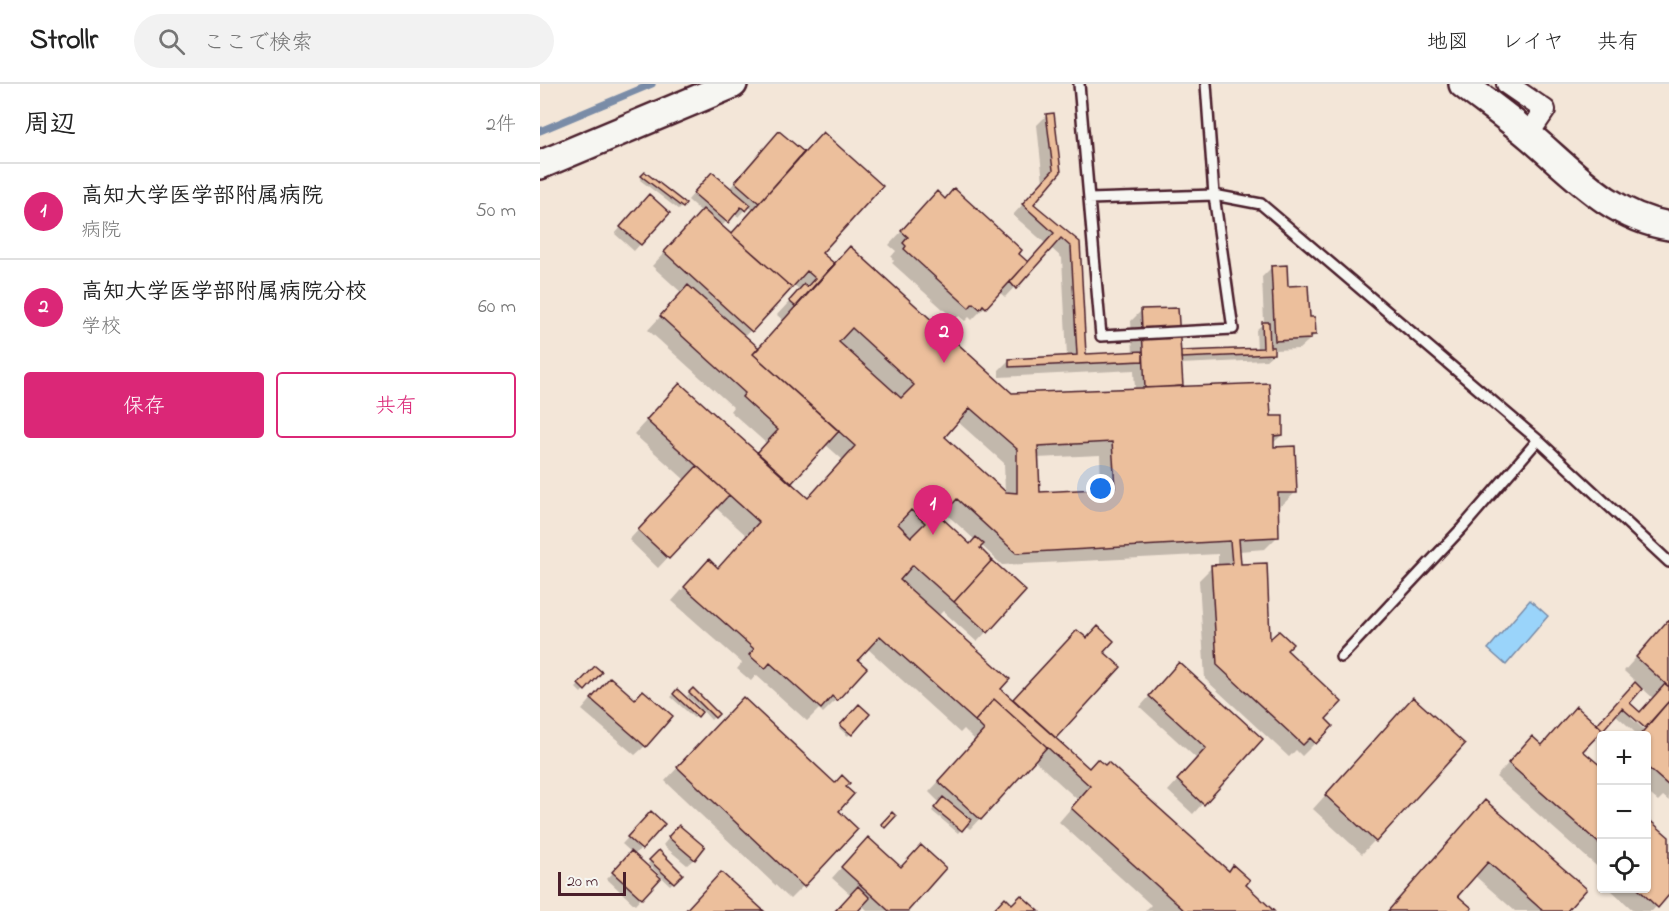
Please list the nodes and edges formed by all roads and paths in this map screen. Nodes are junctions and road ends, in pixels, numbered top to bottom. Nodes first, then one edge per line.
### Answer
1 (734, 84) edge
2 (1079, 84) edge
3 (1206, 84) edge
4 (1463, 84) edge
5 (1507, 84) edge
6 (1528, 135) junction
7 (540, 165) edge
8 (1214, 195) junction
9 (1089, 199) junction
10 (1669, 226) edge
11 (1538, 440) junction
12 (1669, 562) edge
13 (1341, 657) dead end

1 - 7 street
2 - 9 lane
3 - 8 lane
4 - 6 street
5 - 6 street
6 - 10 street
8 - 9 lane
8 - 9 lane
8 - 11 lane
11 - 12 lane
11 - 13 lane

